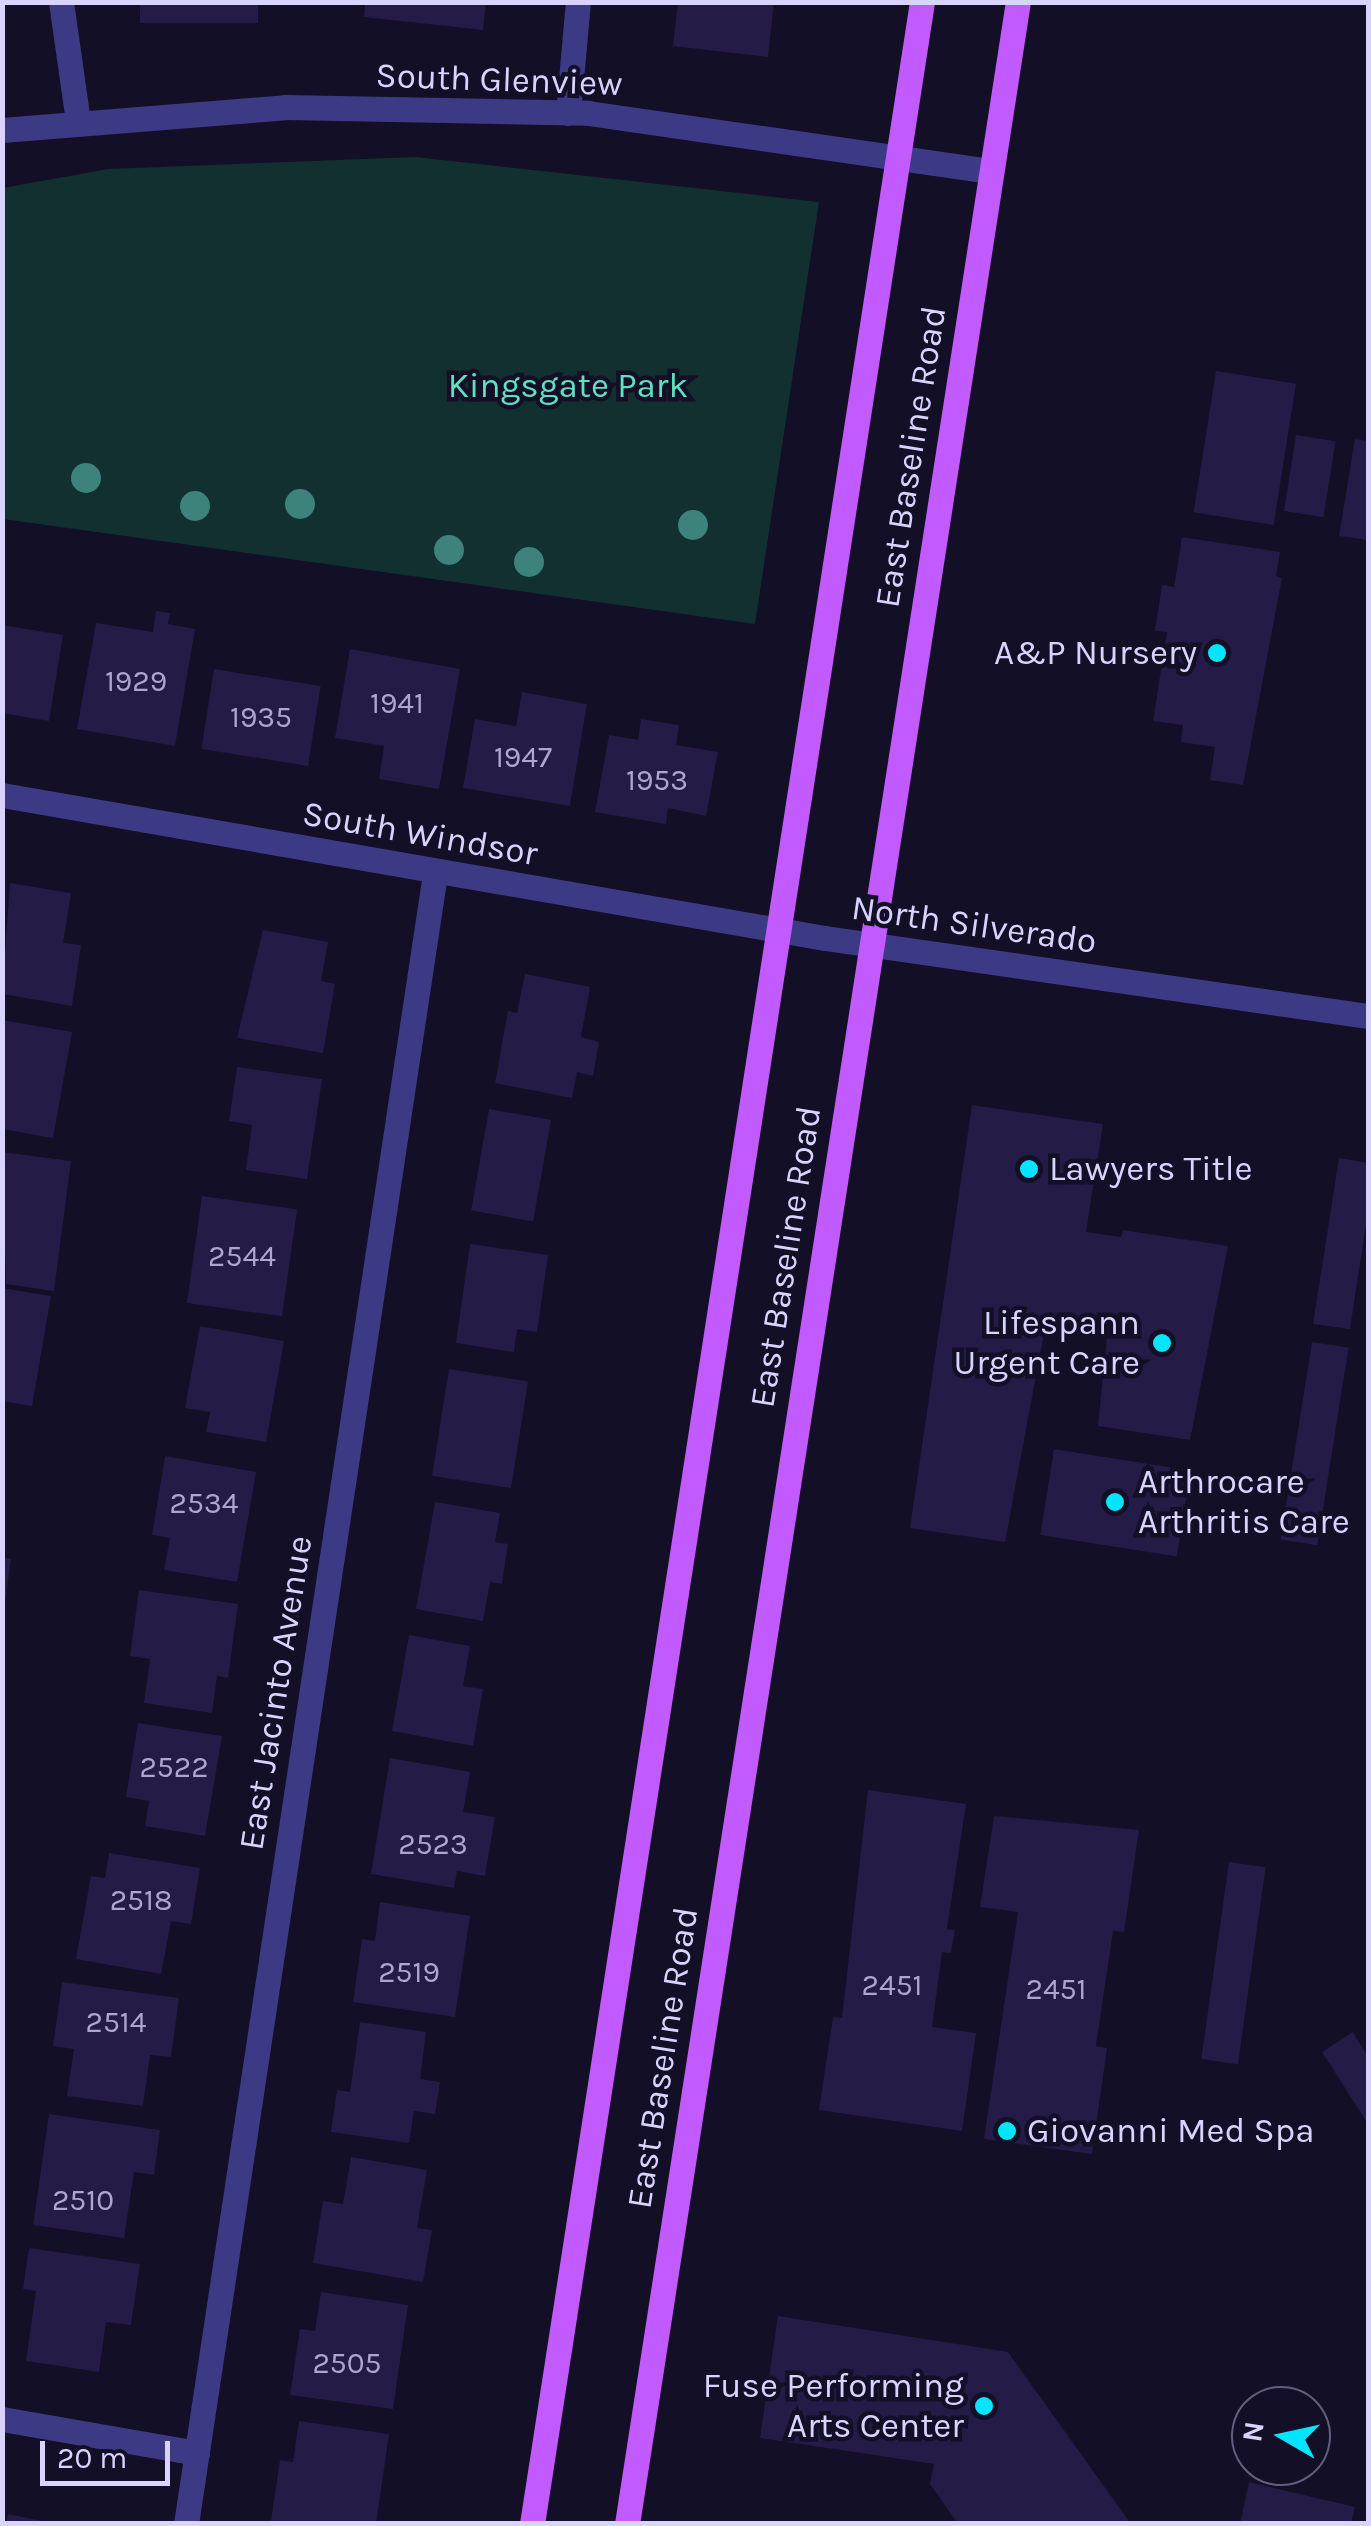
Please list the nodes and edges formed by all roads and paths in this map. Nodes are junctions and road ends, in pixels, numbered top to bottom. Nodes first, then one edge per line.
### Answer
1 (61, 2) edge
2 (578, 2) edge
3 (922, 2) edge
4 (1018, 2) edge
5 (568, 113) junction
6 (78, 122) junction
7 (2, 130) edge
8 (898, 156) junction
9 (990, 170) junction
10 (2, 795) edge
11 (436, 873) junction
12 (778, 930) junction
13 (825, 938) joint
14 (870, 945) junction
15 (1368, 1016) edge
16 (2, 2419) edge
17 (197, 2453) junction
18 (186, 2524) edge
19 (532, 2524) edge
20 (627, 2524) edge

1 - 6 street
2 - 5 street
3 - 8 main road, East Baseline Road
4 - 9 main road, East Baseline Road
5 - 6 street, South Glenview
5 - 8 street, South Glenview
6 - 7 street, South Glenview
8 - 9 street, South Glenview
8 - 12 main road, East Baseline Road
9 - 14 main road, East Baseline Road
10 - 11 street, South Windsor
11 - 12 street, South Windsor
11 - 17 street, East Jacinto Avenue
12 - 13 street, South Windsor
12 - 19 main road, East Baseline Road
13 - 14 street, North Silverado
14 - 15 street, North Silverado
14 - 20 main road, East Baseline Road
16 - 17 street
17 - 18 street, East Jacinto Avenue

